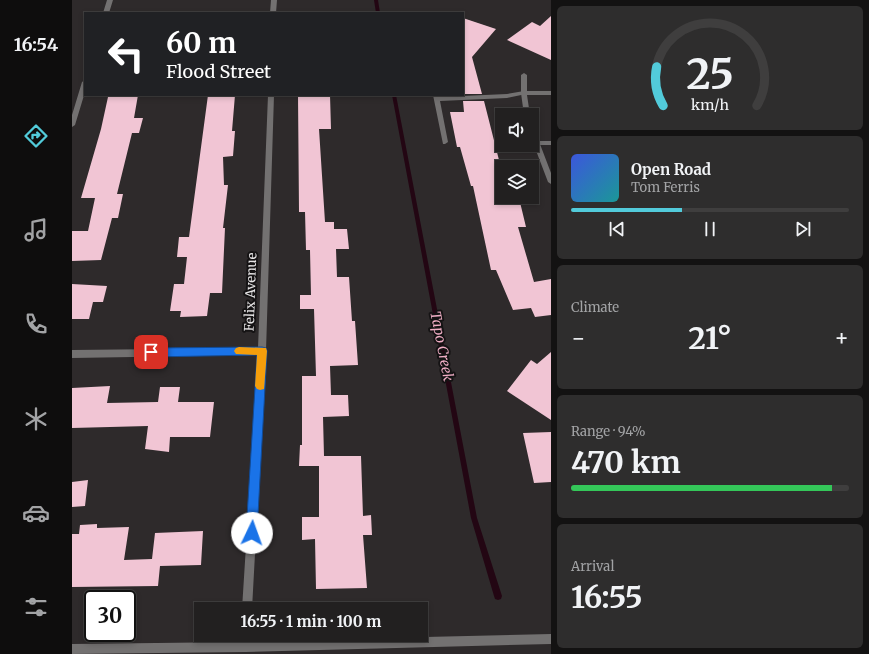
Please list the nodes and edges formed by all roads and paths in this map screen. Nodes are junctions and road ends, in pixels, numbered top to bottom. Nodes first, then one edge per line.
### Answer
1 (110, 0) edge
2 (274, 0) edge
3 (106, 12) edge
4 (274, 12) edge
5 (524, 74) dead end
6 (84, 85) edge
7 (524, 93) junction
8 (551, 93) edge
9 (271, 96) edge
10 (436, 97) edge
11 (526, 108) edge
12 (72, 125) edge
13 (446, 142) dead end
14 (539, 143) edge
15 (551, 143) edge
16 (539, 151) edge
17 (551, 182) edge
18 (262, 351) junction
19 (72, 354) edge
20 (247, 602) edge
21 (551, 639) edge
22 (245, 642) edge
23 (245, 647) junction
24 (72, 649) edge

1 - 3 street
2 - 4 street
5 - 7 street
6 - 12 street
7 - 8 street
7 - 10 street
7 - 11 street
9 - 18 street, Felix Avenue
10 - 13 street
14 - 15 street
16 - 17 street
18 - 19 street
18 - 20 street, Felix Avenue
21 - 23 street
22 - 23 street
23 - 24 street

